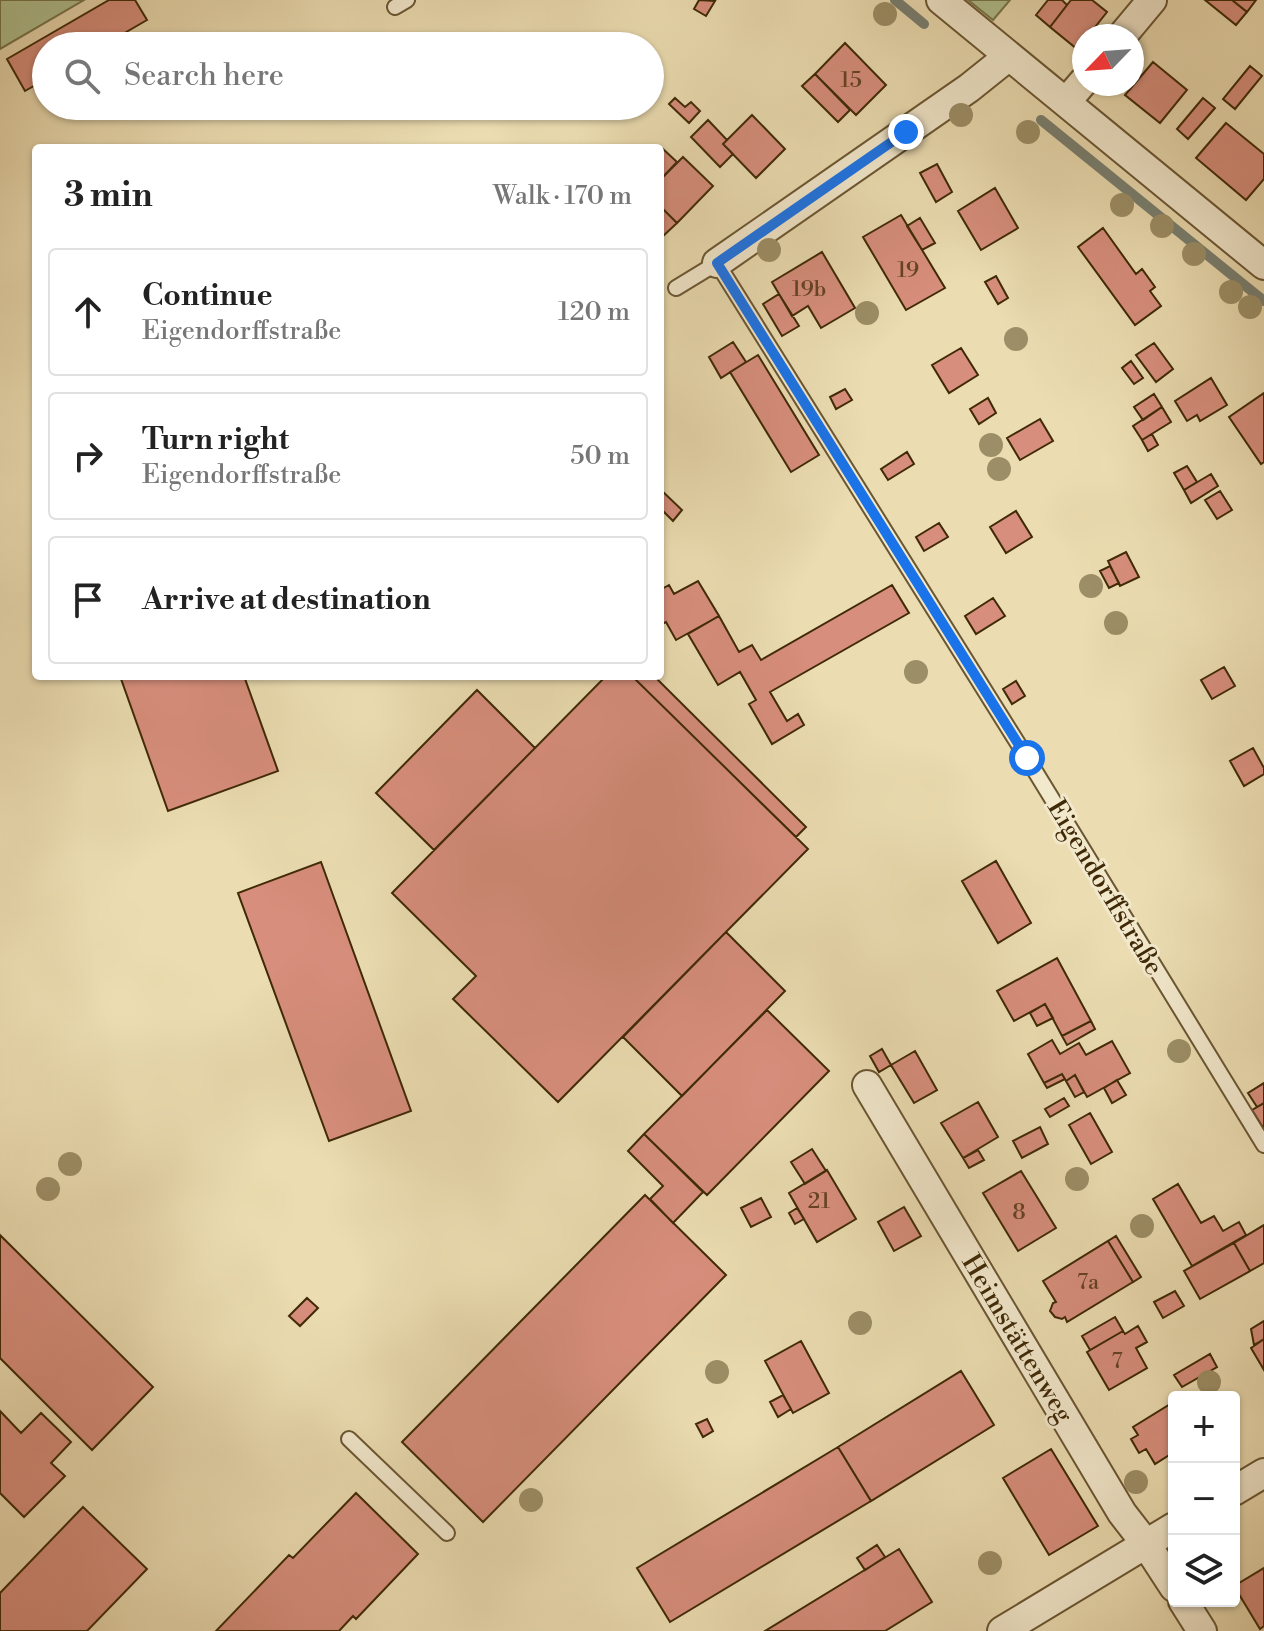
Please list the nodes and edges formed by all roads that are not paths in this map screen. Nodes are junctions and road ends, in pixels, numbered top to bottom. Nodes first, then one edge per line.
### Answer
1 (941, 0) edge
2 (1152, 0) edge
3 (1132, 24) edge
4 (1009, 56) junction
5 (1072, 90) edge
6 (1079, 96) edge
7 (717, 263) junction
8 (1264, 265) edge
9 (676, 288) dead end
10 (867, 1085) dead end
11 (1264, 1145) edge
12 (349, 1439) dead end
13 (1264, 1473) edge
14 (1240, 1487) edge
15 (1168, 1531) edge
16 (447, 1533) dead end
17 (1146, 1544) junction
18 (1168, 1578) edge
19 (1187, 1607) edge
20 (1002, 1631) edge
21 (1202, 1631) edge

1 - 4 street
2 - 3 street
4 - 5 street
4 - 7 street
6 - 8 street
7 - 9 lane
7 - 11 lane, Eigendorffstraße
10 - 17 street, Heimstättenweg
12 - 16 lane
13 - 14 street
15 - 17 street
17 - 18 street, Heimstättenweg
17 - 20 street
19 - 21 street

